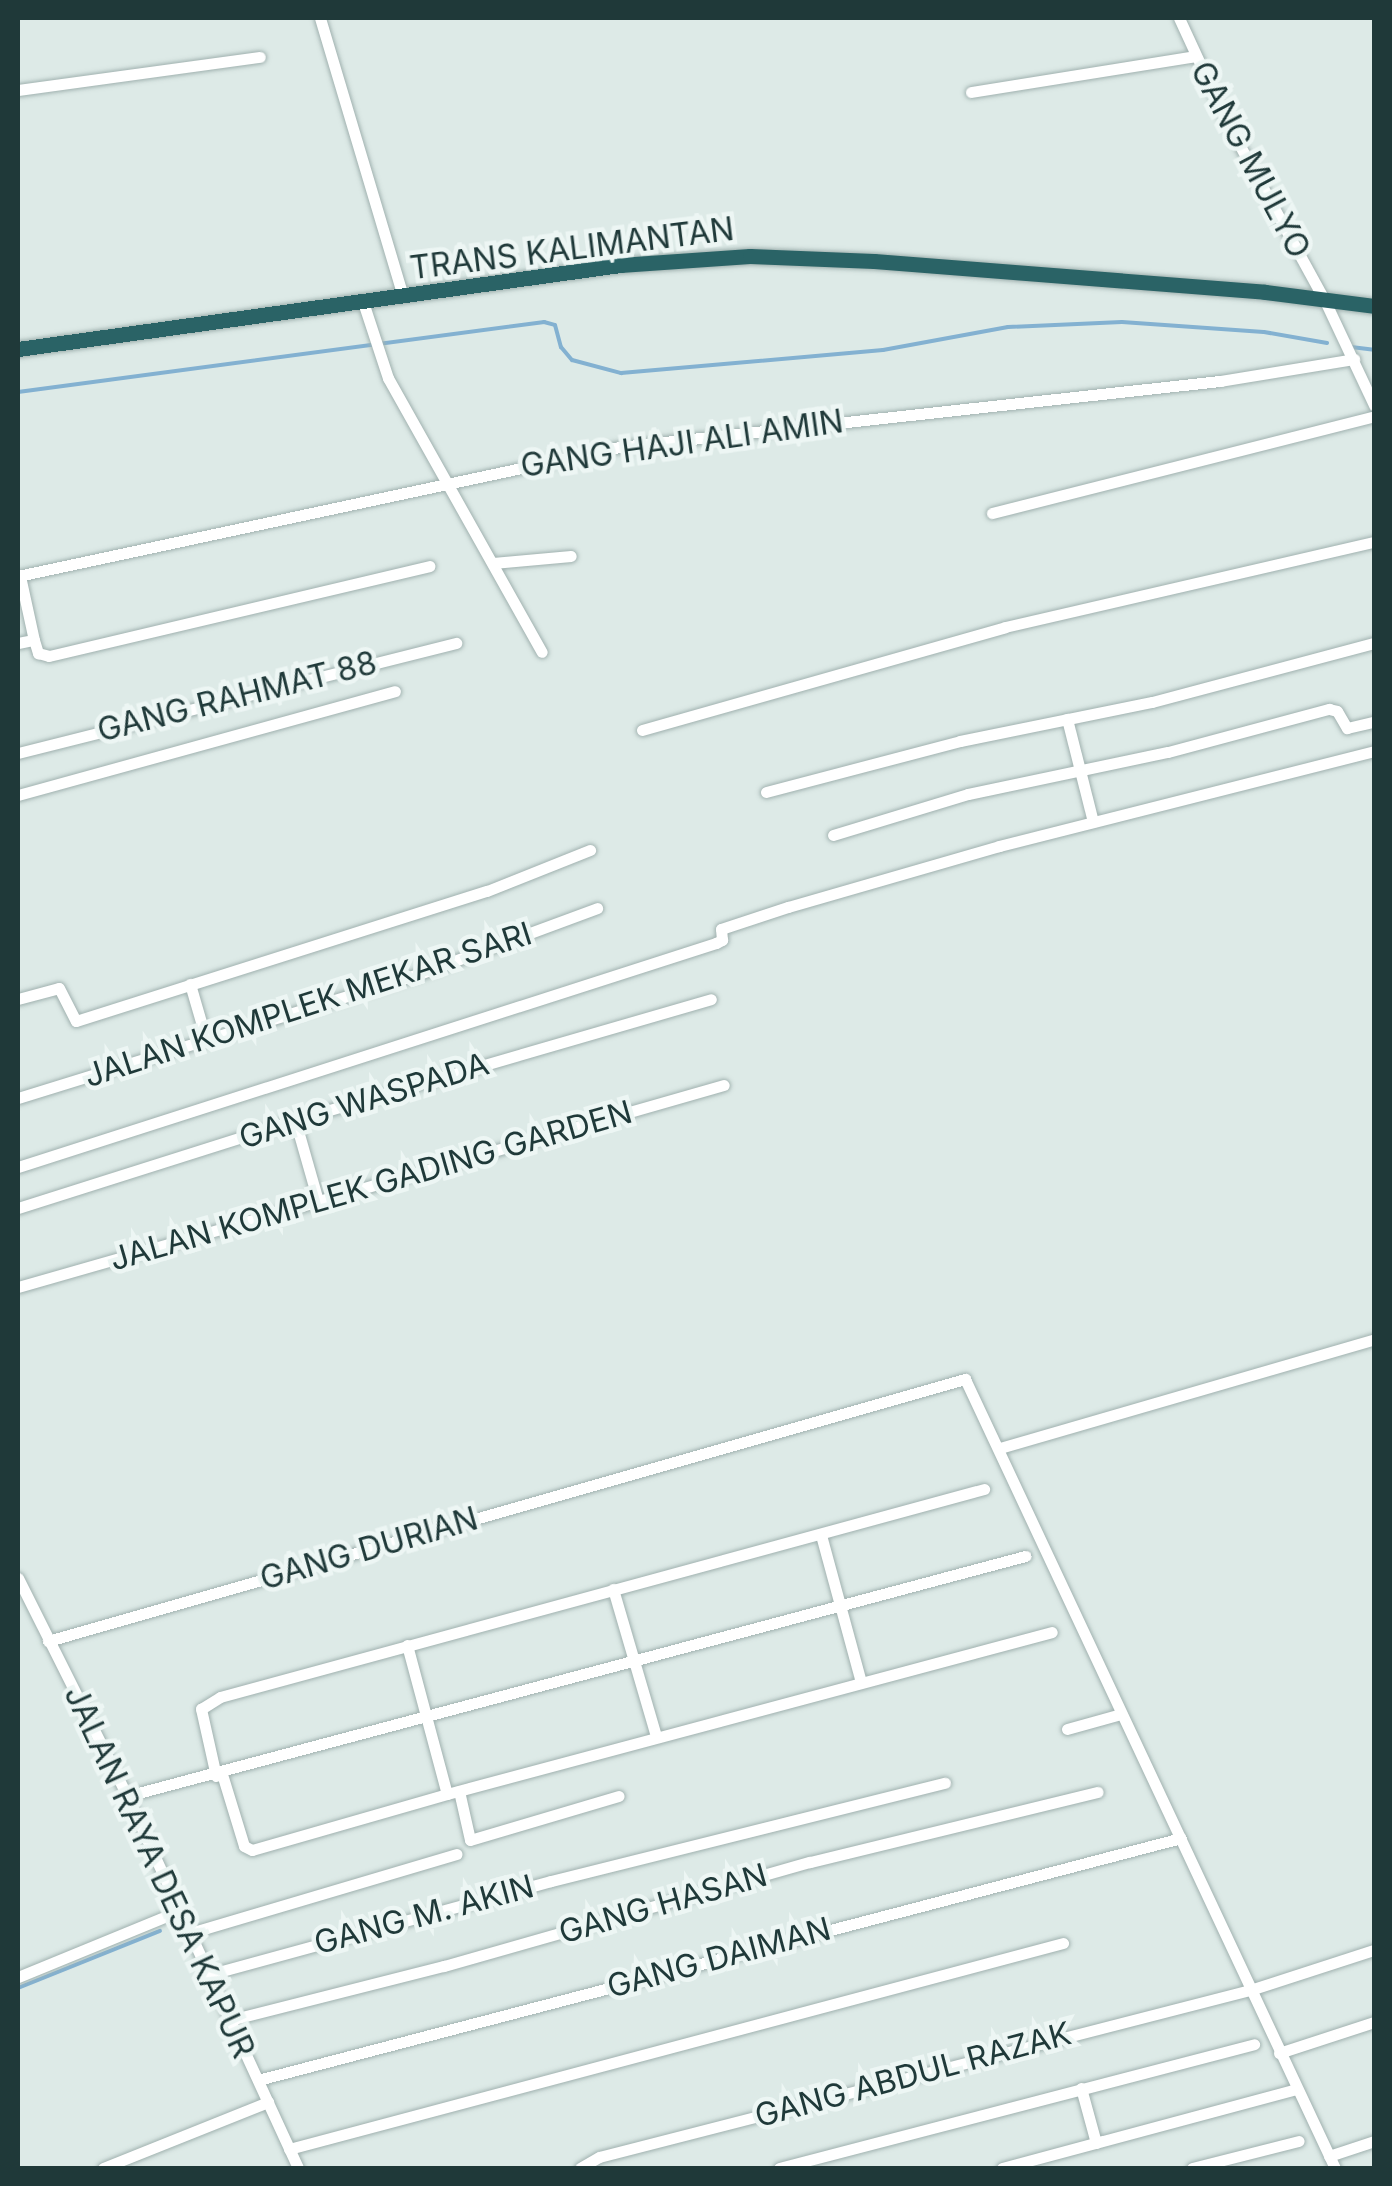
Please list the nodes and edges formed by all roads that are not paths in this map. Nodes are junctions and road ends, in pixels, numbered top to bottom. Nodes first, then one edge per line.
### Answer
1 (320, 18) edge
2 (1179, 18) edge
3 (1195, 56) junction
4 (260, 57) dead end
5 (18, 90) edge
6 (971, 92) dead end
7 (403, 296) junction
8 (1326, 301) junction
9 (363, 302) junction
10 (1374, 306) edge
11 (18, 349) edge
12 (1353, 356) junction
13 (1374, 405) edge
14 (1374, 416) edge
15 (447, 482) junction
16 (992, 512) dead end
17 (1374, 542) edge
18 (572, 556) dead end
19 (492, 564) junction
20 (429, 566) dead end
21 (19, 576) edge
22 (34, 640) junction
23 (18, 643) edge
24 (456, 643) dead end
25 (1374, 643) edge
26 (542, 652) dead end
27 (394, 691) dead end
28 (1068, 719) junction
29 (1374, 722) edge
30 (642, 730) dead end
31 (1374, 751) edge
32 (18, 753) edge
33 (1081, 771) junction
34 (766, 792) dead end
35 (18, 795) edge
36 (1093, 822) junction
37 (832, 835) dead end
38 (590, 850) dead end
39 (597, 908) dead end
40 (190, 984) junction
41 (18, 999) edge
42 (711, 999) dead end
43 (206, 1039) junction
44 (724, 1085) dead end
45 (18, 1098) edge
46 (295, 1120) junction
47 (18, 1167) edge
48 (318, 1201) junction
49 (18, 1208) edge
50 (18, 1287) edge
51 (1374, 1338) edge
52 (1000, 1448) junction
53 (984, 1490) dead end
54 (821, 1535) junction
55 (1024, 1556) dead end
56 (18, 1578) edge
57 (613, 1589) junction
58 (842, 1608) junction
59 (1052, 1632) dead end
60 (48, 1641) junction
61 (408, 1645) junction
62 (635, 1663) junction
63 (861, 1682) junction
64 (1121, 1714) junction
65 (426, 1718) junction
66 (1067, 1729) dead end
67 (656, 1736) junction
68 (219, 1775) junction
69 (944, 1783) dead end
70 (1098, 1792) dead end
71 (453, 1793) junction
72 (127, 1796) junction
73 (618, 1796) dead end
74 (1181, 1838) junction
75 (457, 1854) dead end
76 (179, 1911) junction
77 (190, 1932) junction
78 (1063, 1943) dead end
79 (1374, 1950) edge
80 (211, 1974) junction
81 (18, 1977) edge
82 (1250, 1990) junction
83 (230, 2020) junction
84 (1374, 2022) edge
85 (1254, 2044) dead end
86 (1280, 2053) junction
87 (258, 2080) junction
88 (1081, 2088) junction
89 (1297, 2089) junction
90 (268, 2102) junction
91 (1299, 2141) dead end
92 (1374, 2141) edge
93 (1096, 2143) junction
94 (289, 2150) junction
95 (1332, 2162) edge
96 (103, 2168) edge
97 (298, 2168) edge
98 (580, 2168) edge
99 (786, 2168) edge
100 (1002, 2168) edge
101 (1192, 2168) edge

1 - 7 street
2 - 3 street, GANG MULYO
3 - 6 street
3 - 8 street, GANG MULYO
4 - 5 street
7 - 8 highway, TRANS KALIMANTAN
7 - 9 highway, TRANS KALIMANTAN
8 - 10 highway, TRANS KALIMANTAN
8 - 12 street, GANG MULYO
9 - 11 highway, TRANS KALIMANTAN
9 - 15 street
12 - 13 street, GANG MULYO
12 - 15 street, GANG HAJI ALI AMIN
14 - 16 street
15 - 19 street
15 - 21 street, GANG HAJI ALI AMIN
17 - 30 street
18 - 19 street
19 - 26 street
20 - 22 street
21 - 22 street
22 - 23 street
24 - 32 street, GANG RAHMAT 88
25 - 28 street
27 - 35 street
28 - 33 street
28 - 34 street
29 - 33 street
31 - 36 street
33 - 36 street
33 - 37 street
36 - 47 street
38 - 40 street
39 - 43 street, JALAN KOMPLEK MEKAR SARI
40 - 41 street
40 - 43 street
42 - 46 street, GANG WASPADA
43 - 45 street, JALAN KOMPLEK MEKAR SARI
44 - 48 street, JALAN KOMPLEK GADING GARDEN
46 - 48 street
46 - 49 street, GANG WASPADA
48 - 50 street, JALAN KOMPLEK GADING GARDEN
51 - 52 street
52 - 60 street, GANG DURIAN
52 - 64 street
53 - 54 street
54 - 57 street
54 - 58 street
55 - 58 street
56 - 60 street, JALAN RAYA DESA KAPUR
57 - 61 street
57 - 62 street
58 - 62 street
58 - 63 street
59 - 63 street
60 - 72 street, JALAN RAYA DESA KAPUR
61 - 65 street
61 - 68 street
62 - 65 street
62 - 67 street
63 - 67 street
64 - 66 street
64 - 74 street
65 - 68 street
65 - 71 street
67 - 71 street
68 - 71 street
68 - 72 street
69 - 80 street, GANG M. AKIN
70 - 83 street, GANG HASAN
71 - 73 street
72 - 76 street, JALAN RAYA DESA KAPUR
74 - 82 street
74 - 87 street, GANG DAIMAN
75 - 77 street
76 - 77 street, JALAN RAYA DESA KAPUR
76 - 81 street
77 - 80 street, JALAN RAYA DESA KAPUR
78 - 94 street
79 - 82 street, GANG ABDUL RAZAK
80 - 83 street, JALAN RAYA DESA KAPUR
82 - 86 street
82 - 98 street, GANG ABDUL RAZAK
83 - 87 street, JALAN RAYA DESA KAPUR
84 - 86 street
85 - 88 street
86 - 89 street
87 - 90 street, JALAN RAYA DESA KAPUR
88 - 93 street
88 - 99 street
89 - 93 street
89 - 95 street
90 - 94 street, JALAN RAYA DESA KAPUR
90 - 96 street
91 - 101 street
92 - 95 street
93 - 100 street
94 - 97 street, JALAN RAYA DESA KAPUR

